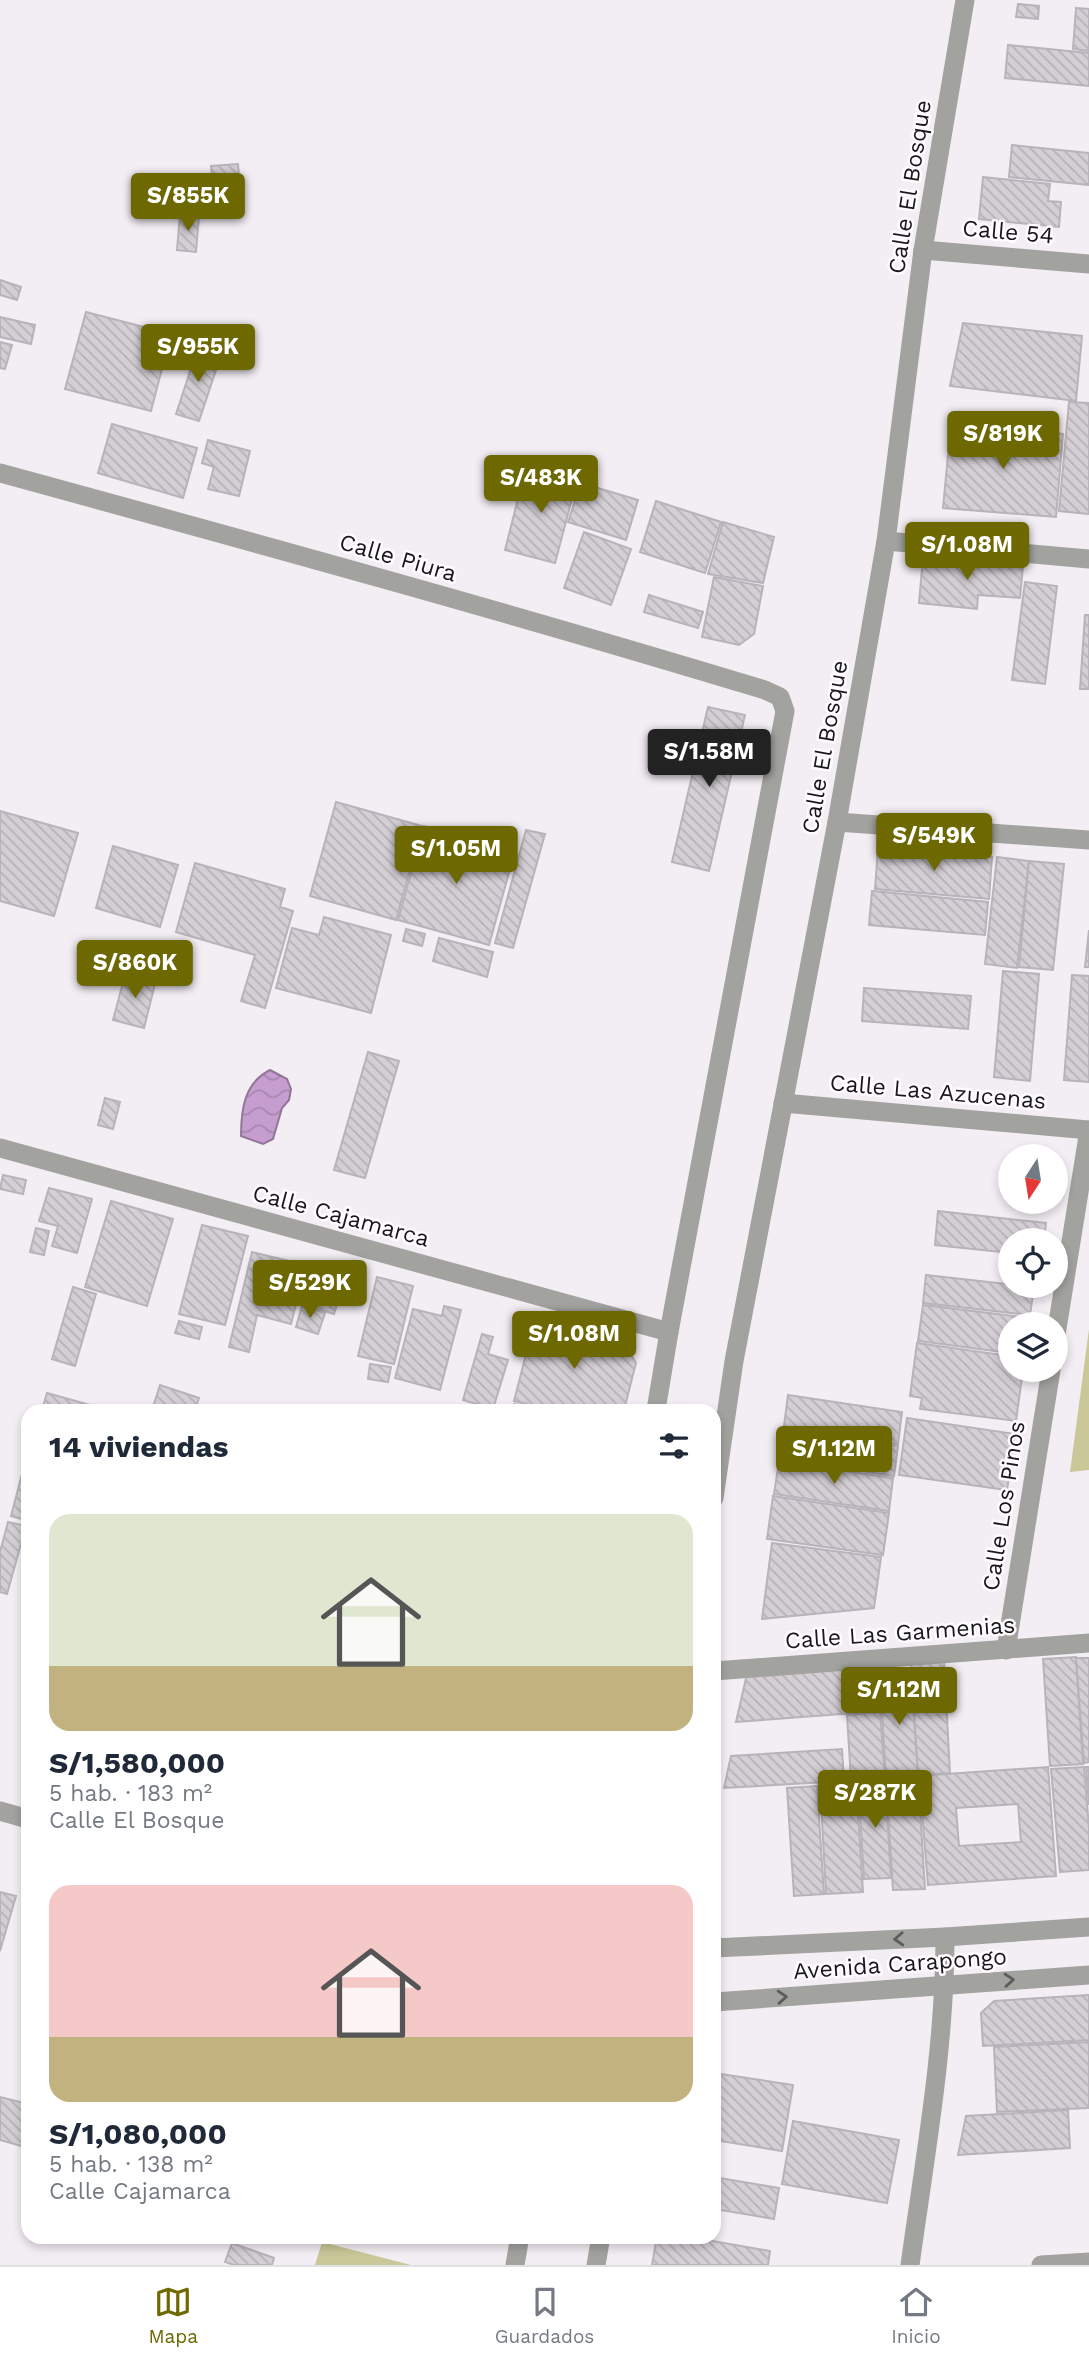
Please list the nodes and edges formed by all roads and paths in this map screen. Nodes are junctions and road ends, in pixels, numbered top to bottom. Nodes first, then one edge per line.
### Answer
1 (965, 0) edge
2 (923, 250) junction
3 (1089, 264) edge
4 (0, 474) edge
5 (886, 541) junction
6 (1089, 559) edge
7 (780, 697) joint
8 (837, 822) junction
9 (1089, 840) edge
10 (783, 1103) junction
11 (1089, 1130) edge
12 (0, 1148) edge
13 (1060, 1312) edge
14 (669, 1332) junction
15 (1049, 1382) edge
16 (657, 1404) edge
17 (721, 1451) edge
18 (1089, 1643) edge
19 (1006, 1650) junction
20 (721, 1670) edge
21 (0, 1811) edge
22 (21, 1817) edge
23 (1089, 1927) edge
24 (945, 1937) junction
25 (721, 1948) edge
26 (1089, 1975) edge
27 (945, 1984) junction
28 (721, 2001) edge
29 (519, 2244) edge
30 (600, 2244) edge
31 (1089, 2262) edge
32 (515, 2265) edge
33 (596, 2265) edge
34 (910, 2265) edge
35 (1041, 2265) edge

1 - 2 street, Calle El Bosque
2 - 3 street, Calle 54
2 - 5 street, Calle El Bosque
4 - 7 street, Calle Piura
5 - 6 street
5 - 8 street, Calle El Bosque
7 - 14 street, Calle El Bosque
8 - 9 street
8 - 10 street, Calle El Bosque
10 - 11 street, Calle Las Azucenas
10 - 17 street, Calle El Bosque
11 - 13 street
12 - 14 street, Calle Cajamarca
14 - 16 street, Calle El Bosque
15 - 19 street, Calle Los Pinos
18 - 19 street, Calle Las Garmenias
19 - 20 street, Calle Las Garmenias
21 - 22 street
23 - 24 street, Avenida Carapongo
24 -> 25 street, Avenida Carapongo
24 - 27 street
27 -> 26 street, Avenida Carapongo
28 -> 27 street, Avenida Carapongo
27 - 34 street
29 - 32 street
30 - 33 street
31 - 35 street

